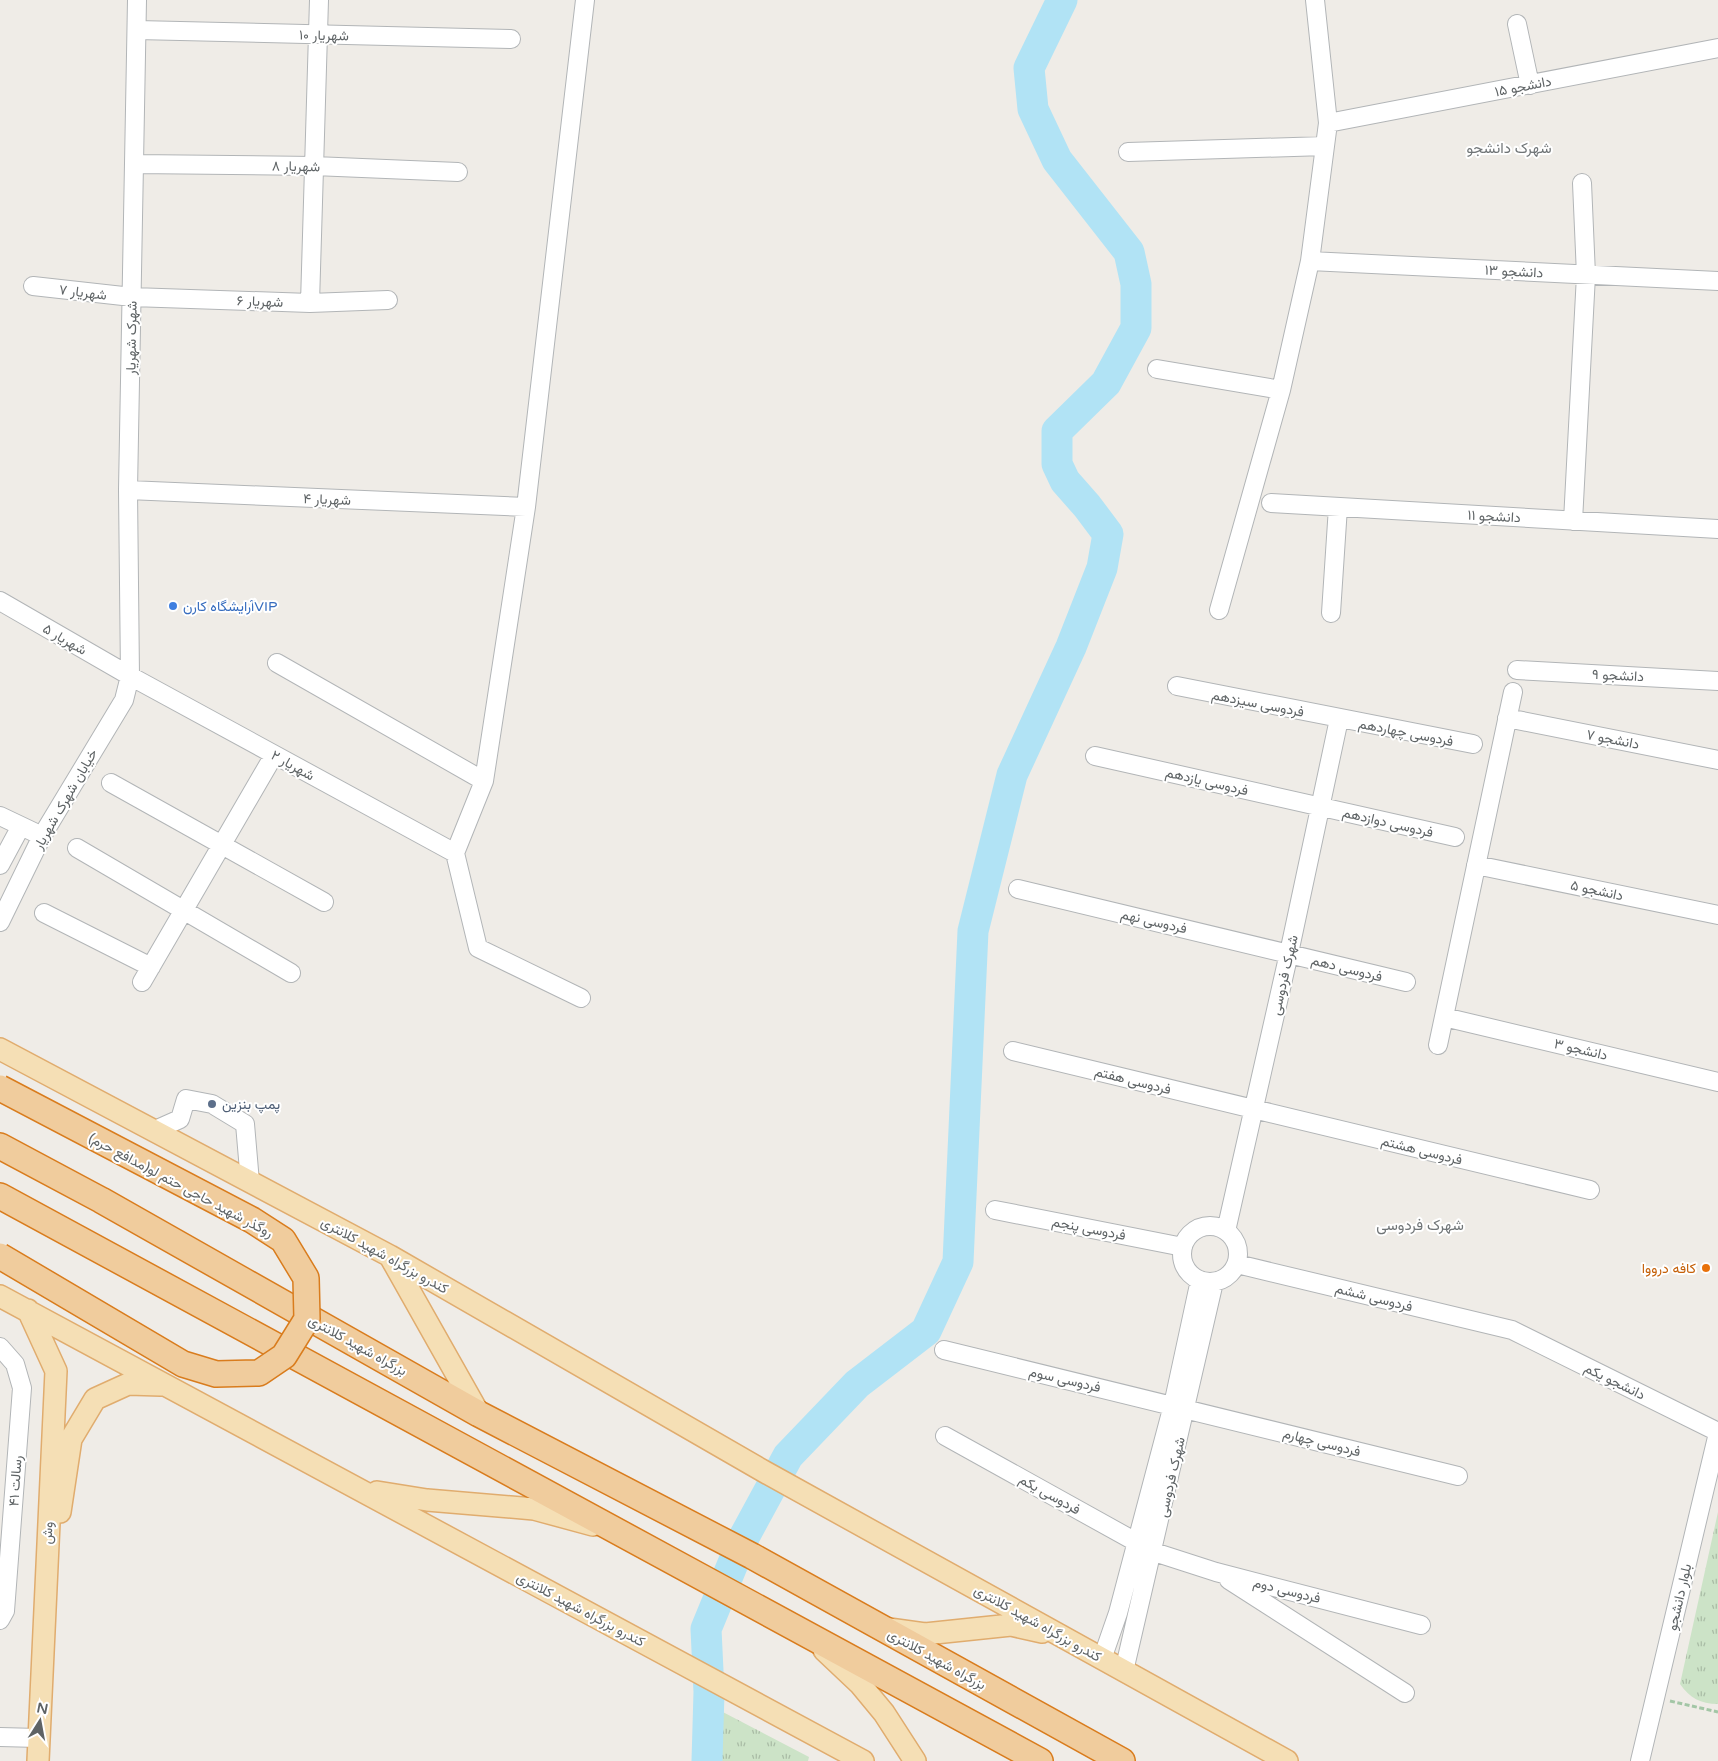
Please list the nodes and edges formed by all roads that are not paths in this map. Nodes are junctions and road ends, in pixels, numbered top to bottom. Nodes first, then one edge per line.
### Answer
1 (138, 0) edge
2 (319, 0) edge
3 (585, 0) edge
4 (1315, 0) edge
5 (1517, 24) dead end
6 (137, 30) junction
7 (318, 35) junction
8 (511, 39) dead end
9 (1718, 48) edge
10 (1530, 85) junction
11 (1328, 123) junction
12 (1325, 146) junction
13 (1128, 152) dead end
14 (134, 164) junction
15 (314, 166) junction
16 (458, 172) dead end
17 (1582, 182) dead end
18 (1310, 261) junction
19 (1586, 275) junction
20 (1718, 281) edge
21 (34, 286) dead end
22 (132, 297) junction
23 (388, 300) dead end
24 (310, 302) junction
25 (1157, 370) dead end
26 (1281, 390) junction
27 (128, 490) junction
28 (1270, 503) dead end
29 (1338, 507) junction
30 (526, 508) junction
31 (1573, 521) junction
32 (1718, 529) edge
33 (0, 600) edge
34 (1219, 610) dead end
35 (1331, 613) dead end
36 (277, 663) dead end
37 (1517, 670) dead end
38 (130, 676) junction
39 (1718, 681) edge
40 (1177, 686) dead end
41 (1513, 692) dead end
42 (1334, 718) junction
43 (1507, 718) junction
44 (1474, 744) dead end
45 (274, 755) junction
46 (1094, 756) dead end
47 (1718, 760) edge
48 (484, 782) junction
49 (111, 783) dead end
50 (1316, 805) junction
51 (0, 816) edge
52 (21, 826) junction
53 (42, 836) junction
54 (1455, 837) dead end
55 (222, 844) junction
56 (77, 848) dead end
57 (455, 853) junction
58 (0, 865) edge
59 (1476, 865) junction
60 (1018, 889) dead end
61 (324, 902) dead end
62 (184, 910) junction
63 (44, 913) dead end
64 (1718, 915) edge
65 (0, 922) edge
66 (1285, 952) junction
67 (291, 973) dead end
68 (1406, 982) dead end
69 (581, 998) dead end
70 (1444, 1017) junction
71 (1438, 1045) dead end
72 (0, 1049) edge
73 (1013, 1051) dead end
74 (1718, 1082) edge
75 (0, 1088) edge
76 (1249, 1108) junction
77 (153, 1131) junction
78 (0, 1146) edge
79 (250, 1182) junction
80 (1590, 1190) dead end
81 (0, 1196) edge
82 (995, 1210) dead end
83 (1222, 1229) junction
84 (1182, 1247) junction
85 (0, 1256) edge
86 (390, 1256) junction
87 (0, 1261) edge
88 (1237, 1264) junction
89 (40, 1280) junction
90 (1207, 1281) junction
91 (0, 1296) edge
92 (28, 1310) junction
93 (1512, 1330) joint
94 (0, 1347) edge
95 (944, 1350) dead end
96 (166, 1385) junction
97 (1180, 1407) junction
98 (479, 1414) junction
99 (1718, 1433) edge
100 (945, 1436) dead end
101 (1458, 1476) dead end
102 (360, 1489) junction
103 (7, 1504) edge
104 (618, 1531) junction
105 (1136, 1542) junction
106 (1154, 1552) junction
107 (46, 1565) junction
108 (1216, 1572) junction
109 (0, 1620) edge
110 (1421, 1625) dead end
111 (883, 1629) junction
112 (808, 1634) junction
113 (1066, 1638) junction
114 (1102, 1659) junction
115 (1124, 1671) junction
116 (1405, 1693) dead end
117 (0, 1737) edge
118 (38, 1738) junction
119 (38, 1761) edge
120 (863, 1761) edge
121 (915, 1761) edge
122 (1040, 1761) edge
123 (1122, 1761) edge
124 (1287, 1761) edge
125 (1640, 1761) edge

1 - 6 street, شهرک شهریار
2 - 7 street
3 - 30 street
4 - 11 street
5 - 10 street
6 - 7 street, شهریار ۱۰
6 - 14 street, شهرک شهریار
7 - 8 street, شهریار ۱۰
7 - 15 street
9 - 10 street, دانشجو ۱۵
10 - 11 street, دانشجو ۱۵
11 - 12 street
12 - 13 street
12 - 18 street
14 - 15 street, شهریار ۸
14 - 22 street, شهرک شهریار
15 - 16 street, شهریار ۸
15 - 24 street
17 - 19 street
18 - 19 street, دانشجو ۱۳
18 - 26 street
19 - 20 street, دانشجو ۱۳
19 - 31 street
21 - 22 street, شهریار ۷
22 - 24 street, شهریار ۶
22 - 27 street, شهرک شهریار
23 - 24 street, شهریار ۶
25 - 26 street
26 - 34 street
27 - 30 street, شهریار ۴
27 - 38 street, شهرک شهریار
28 - 29 street, دانشجو ۱۱
29 - 31 street, دانشجو ۱۱
29 - 35 street
30 - 48 street
31 - 32 street, دانشجو ۱۱
33 - 38 street, ۵ شهریار
36 - 48 street
37 - 39 street, دانشجو ۹
38 - 45 street, ۲ شهریار
38 - 53 street, خیابان شهرک شهریار
40 - 42 street, فردوسی سیزدهم
41 - 43 street
42 - 44 street, فردوسی چهاردهم
42 - 50 street, شهرک فردوسی
43 - 47 street, دانشجو ۷
43 - 59 street
45 - 55 street
45 - 57 street, ۲ شهریار
46 - 50 street, فردوسی یازدهم
48 - 57 street
49 - 55 street
50 - 54 street, فردوسی دوازدهم
50 - 66 street, شهرک فردوسی
51 - 52 street
52 - 53 street
52 - 58 street
53 - 65 street, خیابان شهرک شهریار
55 - 61 street
55 - 62 street
56 - 62 street
57 - 69 street
59 - 64 street, دانشجو ۵
59 - 70 street
60 - 66 street, فردوسی نهم
62 - 63 street
62 - 67 street
66 - 68 street, فردوسی دهم
66 - 76 street, شهرک فردوسی
70 - 71 street
70 - 74 street, دانشجو ۳
72 - 77 main road, کندرو بزرگراه شهید کلانتری
73 - 76 street, فردوسی هفتم
75 - 89 highway, روگذر شهید حاجی حتم لو(مدافع حرم), bridge
76 - 80 street, فردوسی هشتم
76 - 83 street, شهرک فردوسی
77 - 79 main road, کندرو بزرگراه شهید کلانتری
77 - 79 street
78 - 98 highway, بزرگراه شهید کلانتری
79 - 86 main road, کندرو بزرگراه شهید کلانتری
81 - 104 highway
82 - 84 street, فردوسی پنجم
83 - 84 street
83 - 88 street
84 - 90 street
85 - 89 highway, روگذر شهید حاجی حتم لو(مدافع حرم), bridge
86 - 98 main road
86 - 113 main road, کندرو بزرگراه شهید کلانتری
87 - 89 main road, bridge
88 - 90 street
88 - 93 street, فردوسی ششم
90 - 97 street, شهرک فردوسی
91 - 92 main road, کندرو بزرگراه شهید کلانتری
92 - 96 main road, کندرو بزرگراه شهید کلانتری
92 - 107 main road, وش
93 - 99 street, دانشجو یکم
94 - 103 street, ۴۱ رسالت
95 - 97 street, فردوسی سوم
96 - 102 main road, کندرو بزرگراه شهید کلانتری
96 - 107 main road
97 - 101 street, فردوسی چهارم
97 - 105 street, شهرک فردوسی
97 - 106 street, شهرک فردوسی
98 - 111 highway, بزرگراه شهید کلانتری
99 - 125 street, بلوار دانشجو
100 - 105 street, فردوسی یکم
102 - 104 main road
102 - 120 main road, کندرو بزرگراه شهید کلانتری
103 - 109 street, ۴۱ رسالت
104 - 112 highway
105 - 106 street, فردوسی یکم
105 - 114 street, شهرک فردوسی
106 - 108 street, فردوسی دوم
106 - 115 street, شهرک فردوسی
107 - 118 main road, وش
108 - 110 street, فردوسی دوم
108 - 116 street
111 - 113 main road
111 - 123 highway, بزرگراه شهید کلانتری
112 - 121 main road
112 - 122 highway
113 - 114 main road, کندرو بزرگراه شهید کلانتری
114 - 115 main road, کندرو بزرگراه شهید کلانتری
115 - 124 main road, کندرو بزرگراه شهید کلانتری
117 - 118 street
118 - 119 main road, وش

